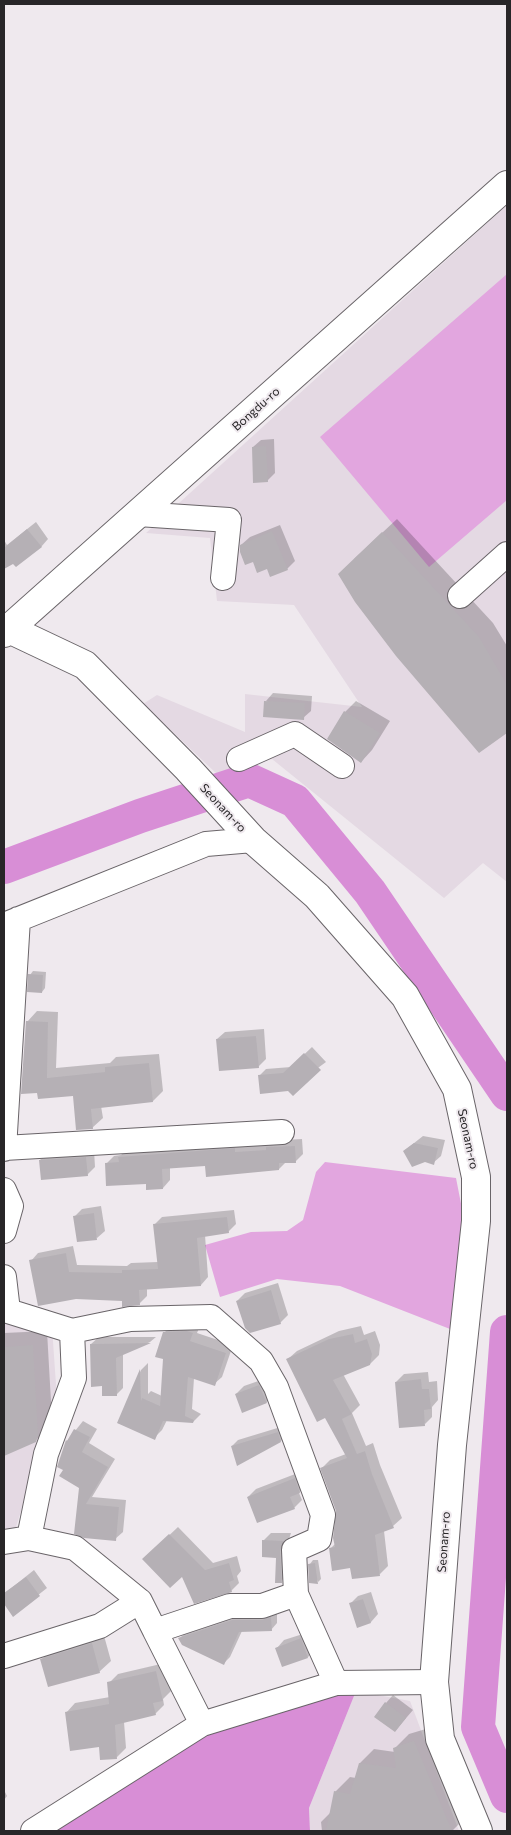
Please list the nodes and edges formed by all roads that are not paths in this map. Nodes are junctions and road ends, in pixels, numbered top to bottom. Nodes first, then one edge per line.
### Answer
1 (507, 186) edge
2 (138, 514) junction
3 (507, 554) edge
4 (223, 578) dead end
5 (460, 596) dead end
6 (6, 631) edge
7 (239, 759) dead end
8 (342, 766) dead end
9 (246, 833) junction
10 (11, 922) edge
11 (282, 1132) dead end
12 (4, 1148) edge
13 (4, 1190) edge
14 (4, 1231) edge
15 (4, 1277) edge
16 (72, 1331) junction
17 (29, 1538) junction
18 (4, 1542) edge
19 (296, 1594) junction
20 (140, 1602) junction
21 (155, 1631) junction
22 (4, 1656) edge
23 (434, 1682) junction
24 (336, 1683) junction
25 (202, 1724) junction
26 (33, 1831) edge
27 (478, 1831) edge

1 - 2 main road, Bongdu-ro
2 - 4 street
2 - 6 main road, Bongdu-ro
3 - 5 street
6 - 9 main road, Seonam-ro
7 - 8 street
9 - 10 street
9 - 23 main road, Seonam-ro
10 - 12 street
11 - 12 street
13 - 14 street
15 - 16 street
16 - 17 street
16 - 19 street
17 - 18 street
17 - 20 street
19 - 21 street
19 - 24 street
20 - 21 street
20 - 22 street
21 - 25 street
23 - 24 street
23 - 27 main road, Seonam-ro
24 - 25 street
25 - 26 street

